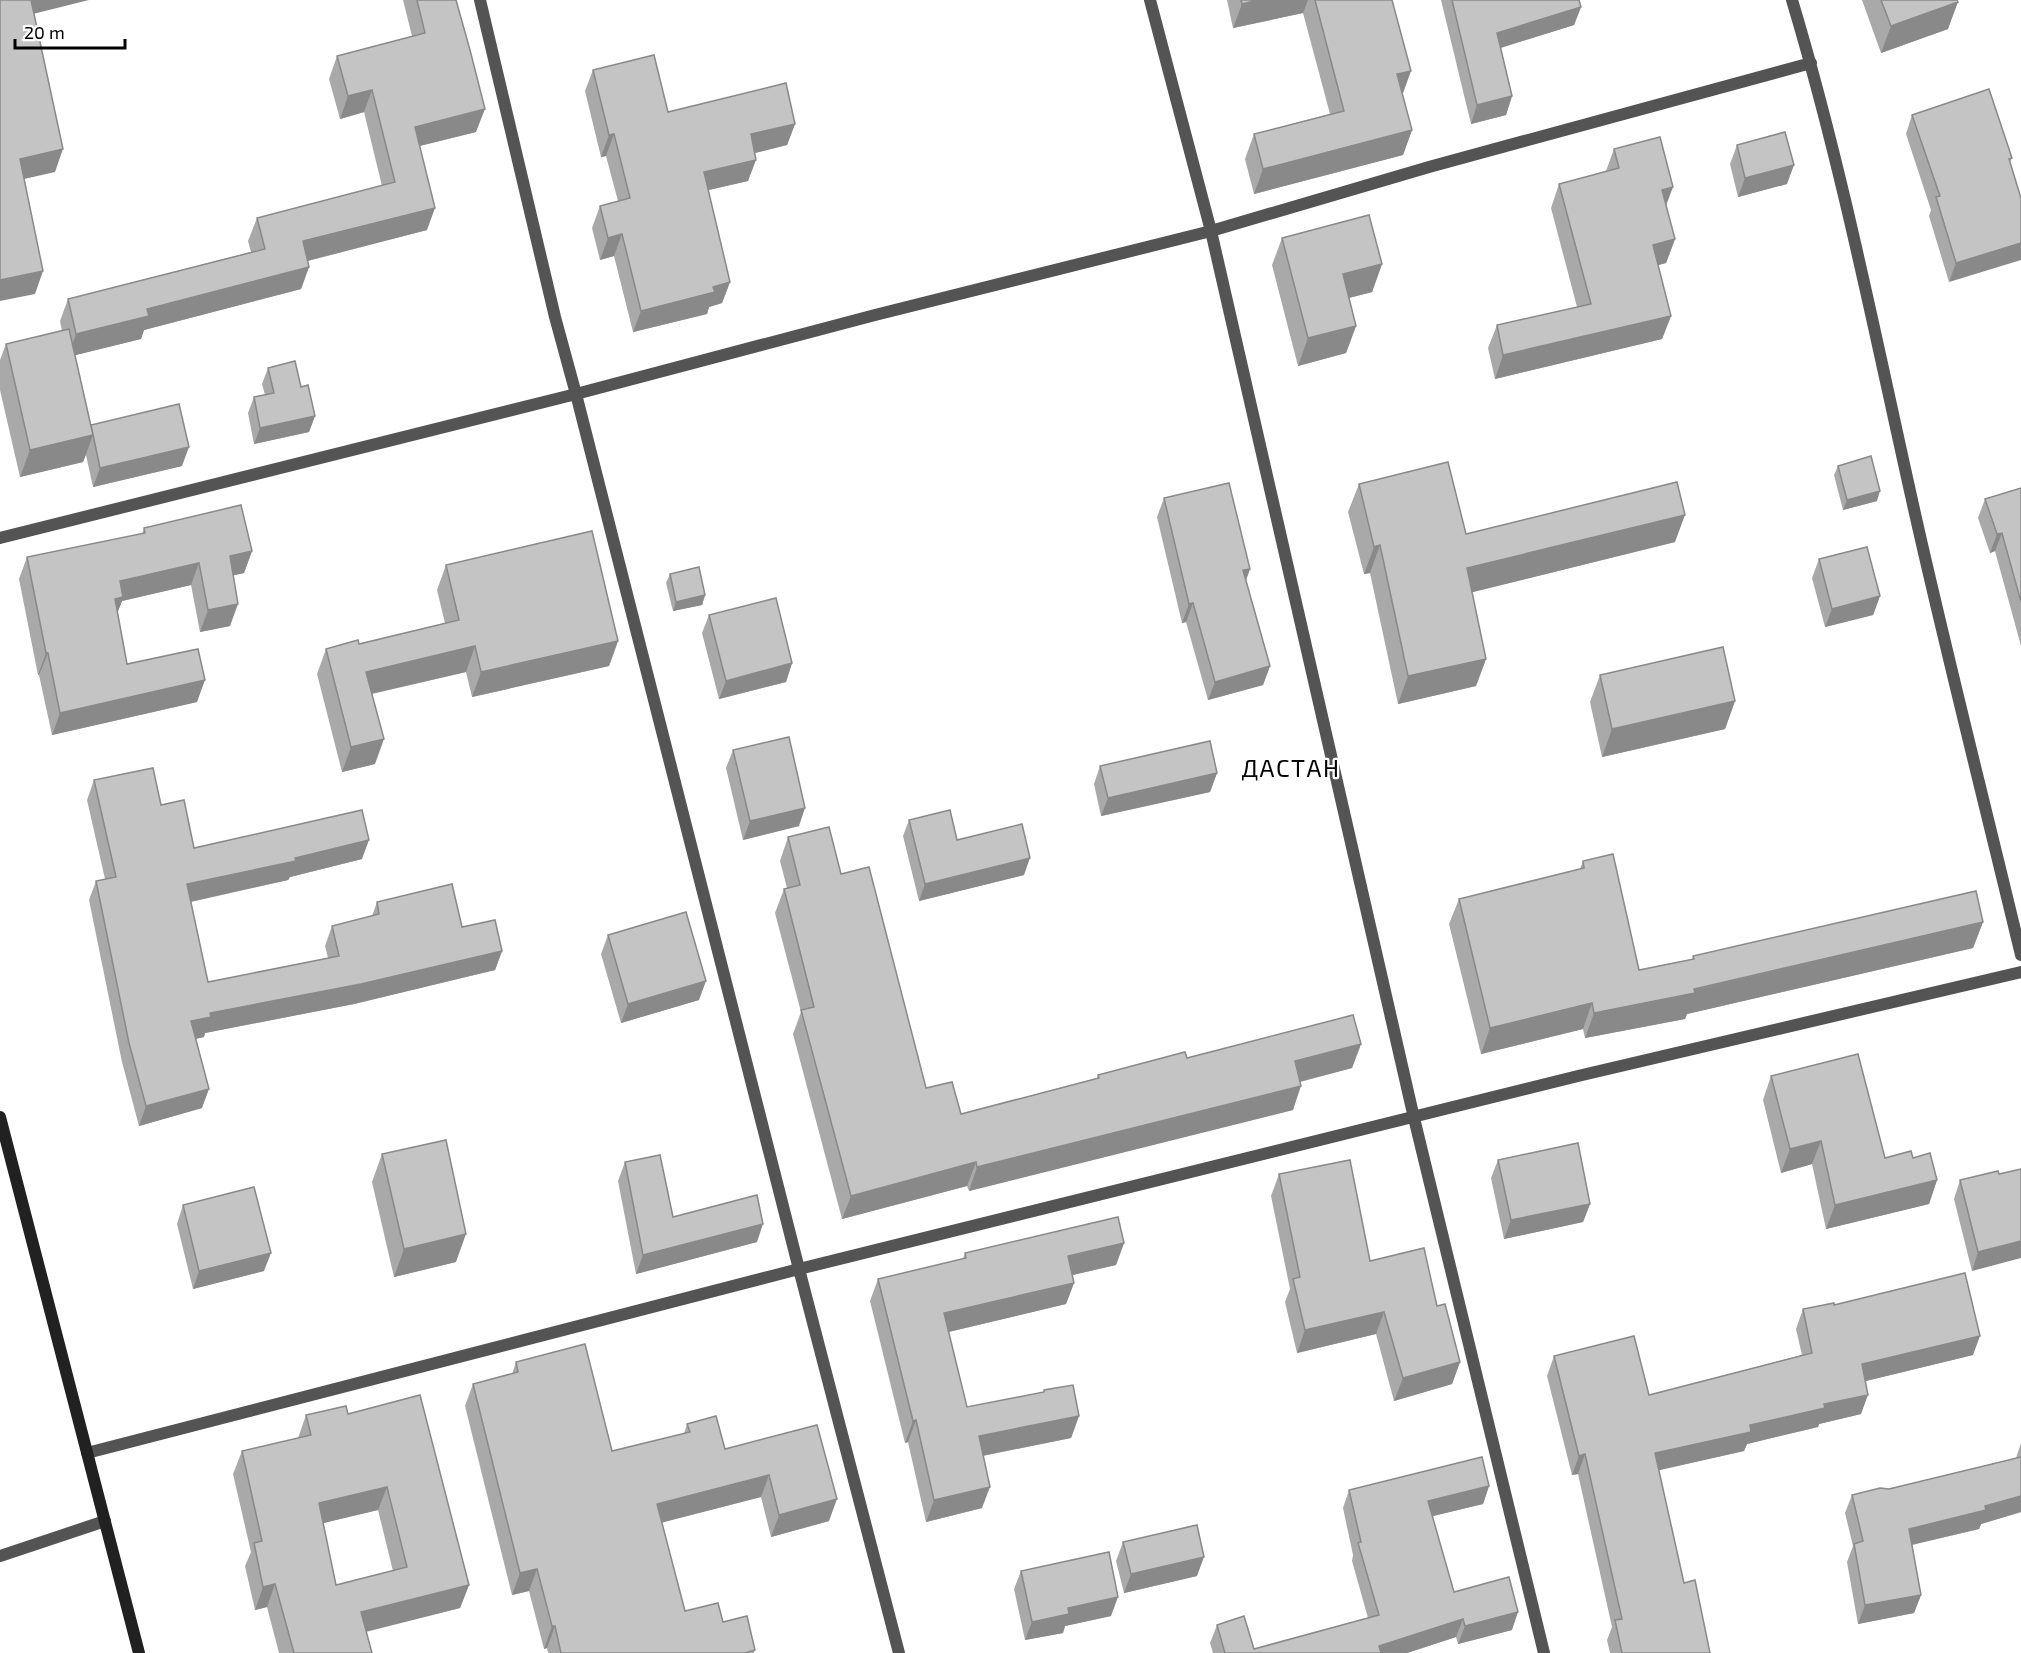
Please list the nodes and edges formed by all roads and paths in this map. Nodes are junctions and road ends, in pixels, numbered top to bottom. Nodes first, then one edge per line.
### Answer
1 (480, 0) edge
2 (1150, 0) edge
3 (1792, 0) edge
4 (1811, 63) junction
5 (1210, 231) junction
6 (576, 394) junction
7 (0, 538) edge
8 (2021, 955) edge
9 (2021, 972) edge
10 (0, 1117) edge
11 (1414, 1118) junction
12 (799, 1269) junction
13 (87, 1453) junction
14 (105, 1521) junction
15 (0, 1556) edge
16 (139, 1653) edge
17 (899, 1653) edge
18 (1544, 1653) edge

1 - 6 street
2 - 5 street
3 - 4 street
4 - 5 street
4 - 8 street
5 - 6 street
5 - 11 street
6 - 7 street
6 - 12 street
9 - 11 street
10 - 13 main road
11 - 12 street
11 - 18 street
12 - 13 street
12 - 17 street
13 - 14 main road
14 - 15 street
14 - 16 main road

